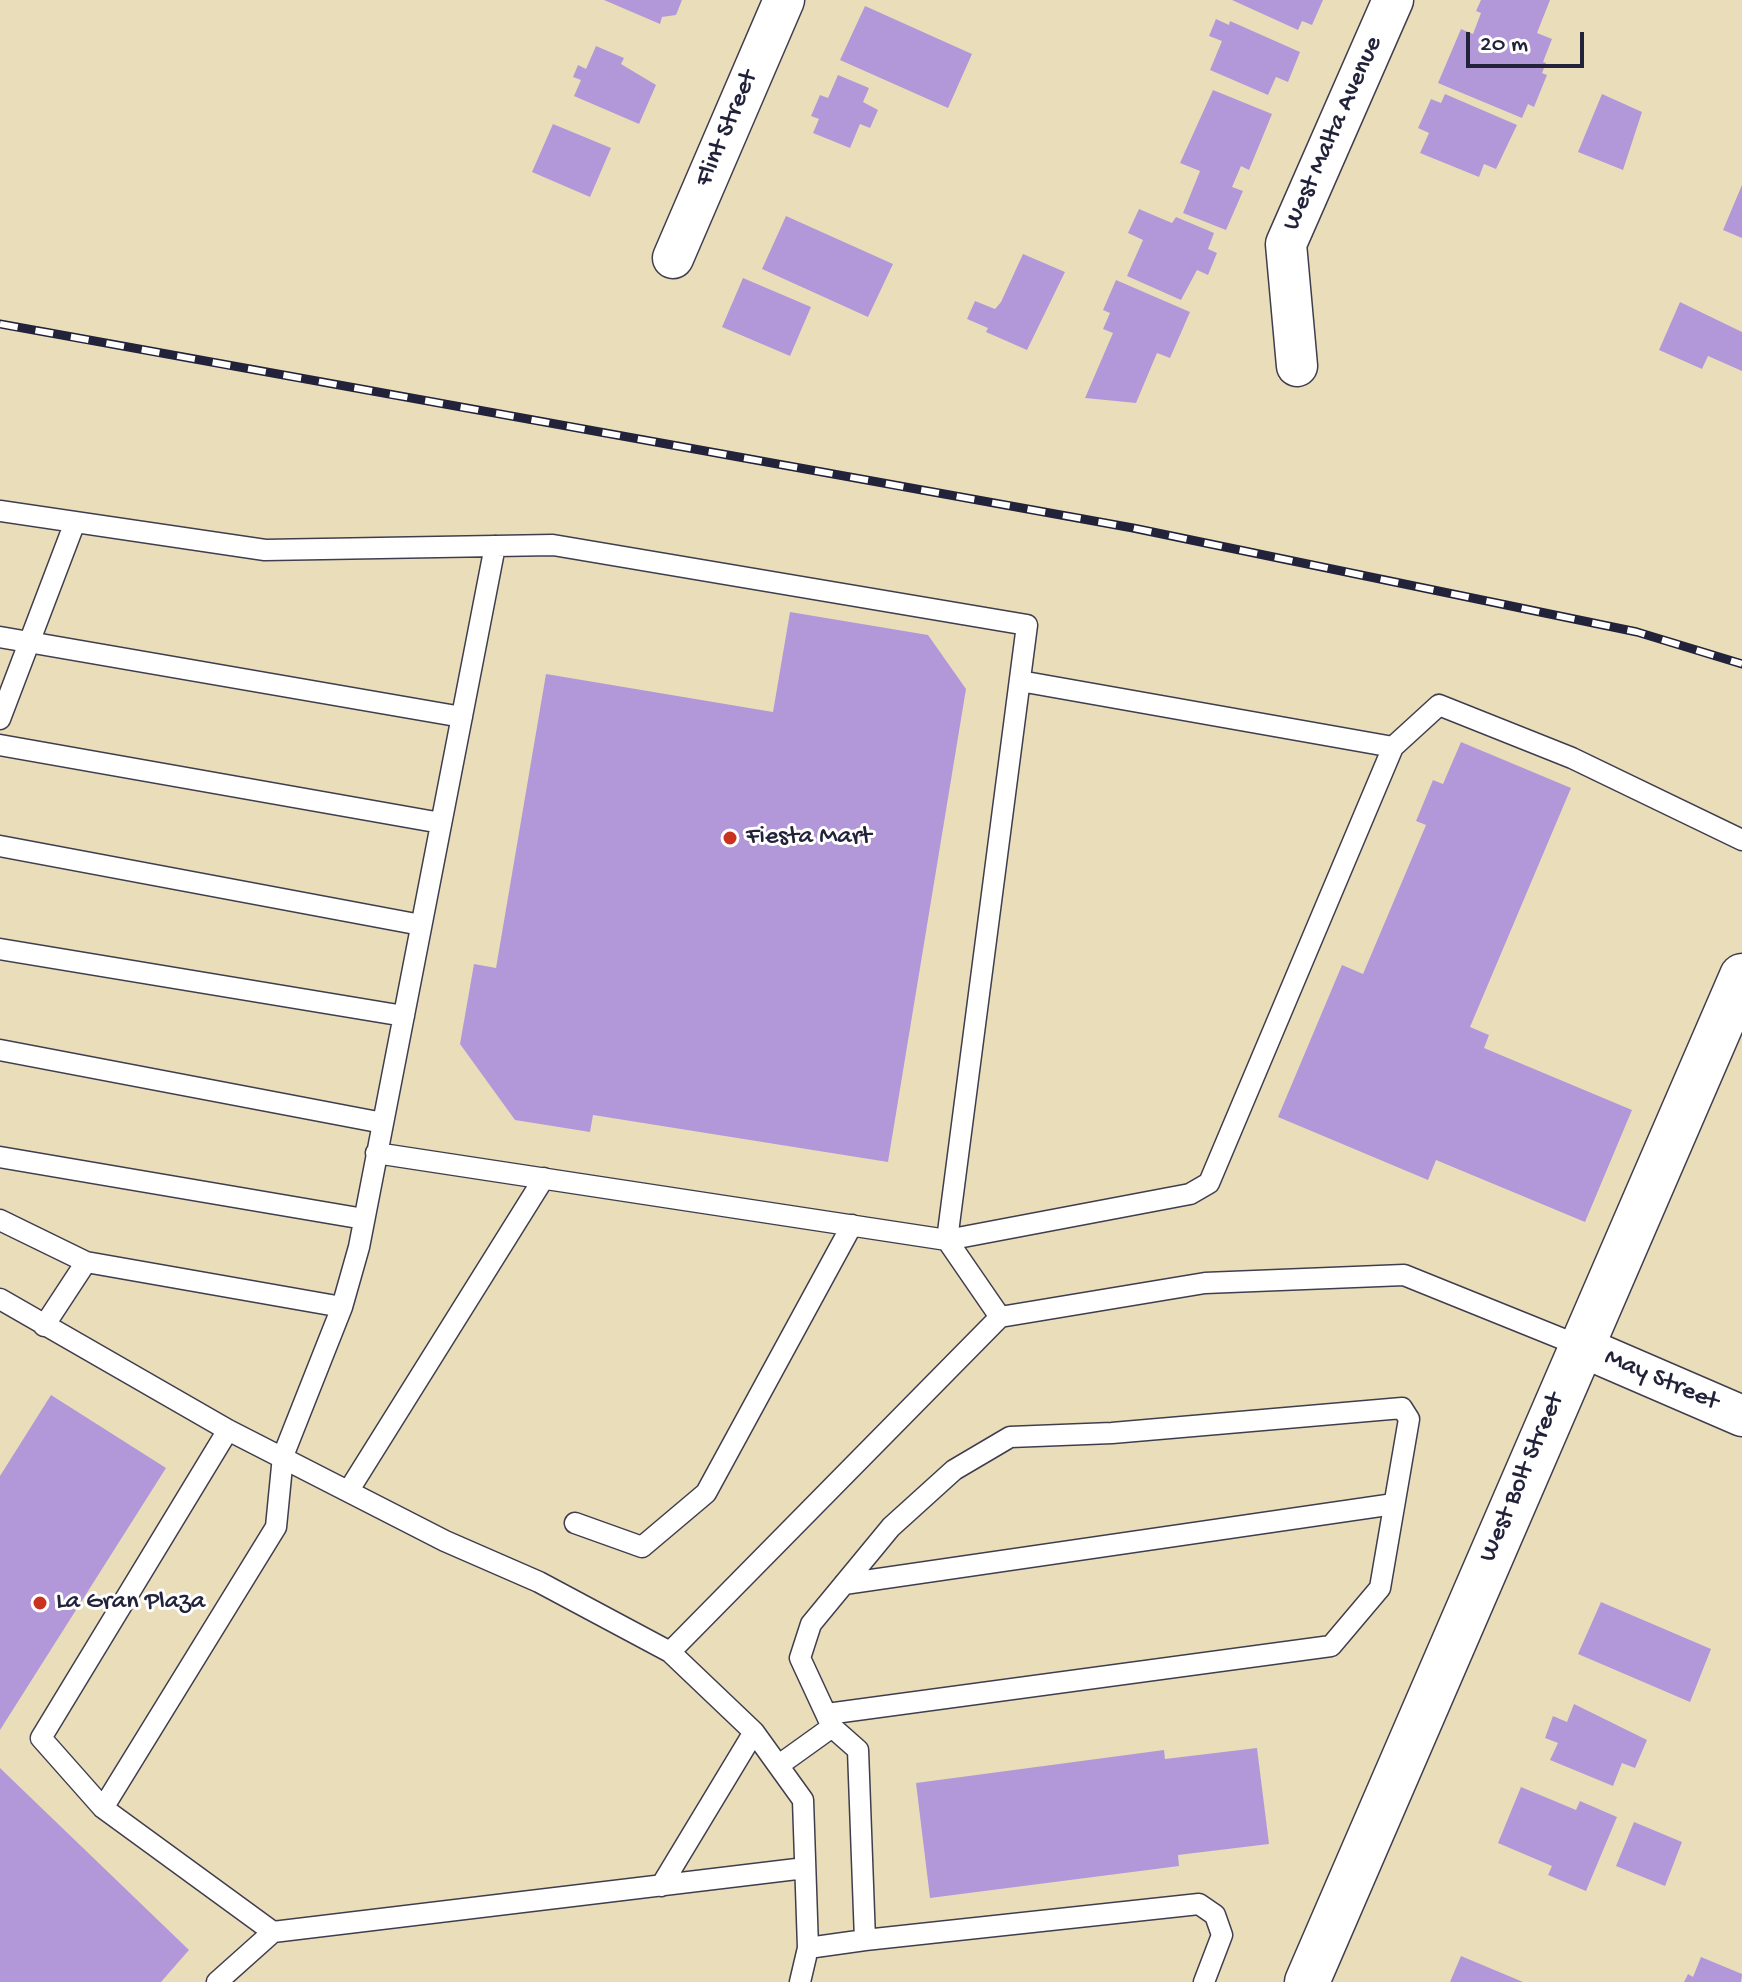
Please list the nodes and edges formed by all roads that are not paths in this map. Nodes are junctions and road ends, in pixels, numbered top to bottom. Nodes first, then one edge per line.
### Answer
1 (784, 0) edge
2 (1393, 0) edge
3 (673, 258) dead end
4 (1297, 366) dead end
5 (0, 511) edge
6 (75, 522) junction
7 (495, 546) junction
8 (0, 637) edge
9 (28, 643) junction
10 (1020, 681) junction
11 (462, 717) junction
12 (0, 719) edge
13 (0, 745) edge
14 (1393, 747) junction
15 (441, 823) junction
16 (1742, 840) edge
17 (0, 846) edge
18 (421, 925) junction
19 (0, 949) edge
20 (1742, 976) edge
21 (404, 1016) junction
22 (1730, 1037) edge
23 (0, 1050) edge
24 (383, 1123) junction
25 (376, 1153) junction
26 (0, 1157) edge
27 (544, 1178) junction
28 (364, 1219) junction
29 (0, 1220) edge
30 (852, 1225) junction
31 (947, 1240) junction
32 (86, 1262) junction
33 (0, 1299) edge
34 (342, 1307) junction
35 (1000, 1317) junction
36 (44, 1326) junction
37 (1580, 1346) junction
38 (1742, 1416) edge
39 (228, 1430) junction
40 (283, 1456) junction
41 (349, 1490) junction
42 (1394, 1504) junction
43 (575, 1523) dead end
44 (844, 1584) junction
45 (670, 1652) junction
46 (829, 1720) junction
47 (754, 1732) junction
48 (779, 1765) junction
49 (103, 1808) junction
50 (805, 1868) junction
51 (661, 1886) junction
52 (273, 1932) junction
53 (865, 1940) junction
54 (808, 1948) junction
55 (221, 1981) edge
56 (800, 1982) edge
57 (1204, 1982) edge
58 (1307, 1982) edge

1 - 3 street, Flint Street
2 - 4 street, West Malta Avenue
5 - 6 lane
6 - 7 lane
6 - 9 lane
7 - 10 lane
7 - 11 lane
8 - 9 lane
9 - 11 lane
9 - 12 lane
10 - 14 lane
10 - 31 lane
11 - 15 lane
13 - 15 lane
14 - 16 lane
14 - 31 lane
15 - 18 lane
17 - 18 lane
18 - 21 lane
19 - 21 lane
20 - 22 street, West Bolt Street
21 - 24 lane
22 - 37 street, West Bolt Street
23 - 24 lane
24 - 25 lane
25 - 27 lane
25 - 28 lane
26 - 28 lane
27 - 30 lane
27 - 41 lane
28 - 34 lane
29 - 32 lane
30 - 31 lane
30 - 43 lane
31 - 35 lane
32 - 34 lane
32 - 36 lane
33 - 36 lane
34 - 40 lane
35 - 37 lane
35 - 45 lane
36 - 39 lane
37 - 38 street, May Street
37 - 58 street, West Bolt Street
39 - 40 lane
39 - 49 lane
40 - 41 lane
40 - 49 lane
41 - 45 lane
42 - 44 lane
42 - 44 lane
42 - 46 lane
44 - 46 lane
45 - 47 lane
46 - 48 lane
46 - 53 lane
47 - 48 lane
47 - 51 lane
48 - 50 lane
49 - 52 lane
50 - 51 lane
50 - 54 lane
51 - 52 lane
52 - 55 lane
53 - 54 lane
53 - 57 lane
54 - 56 lane

